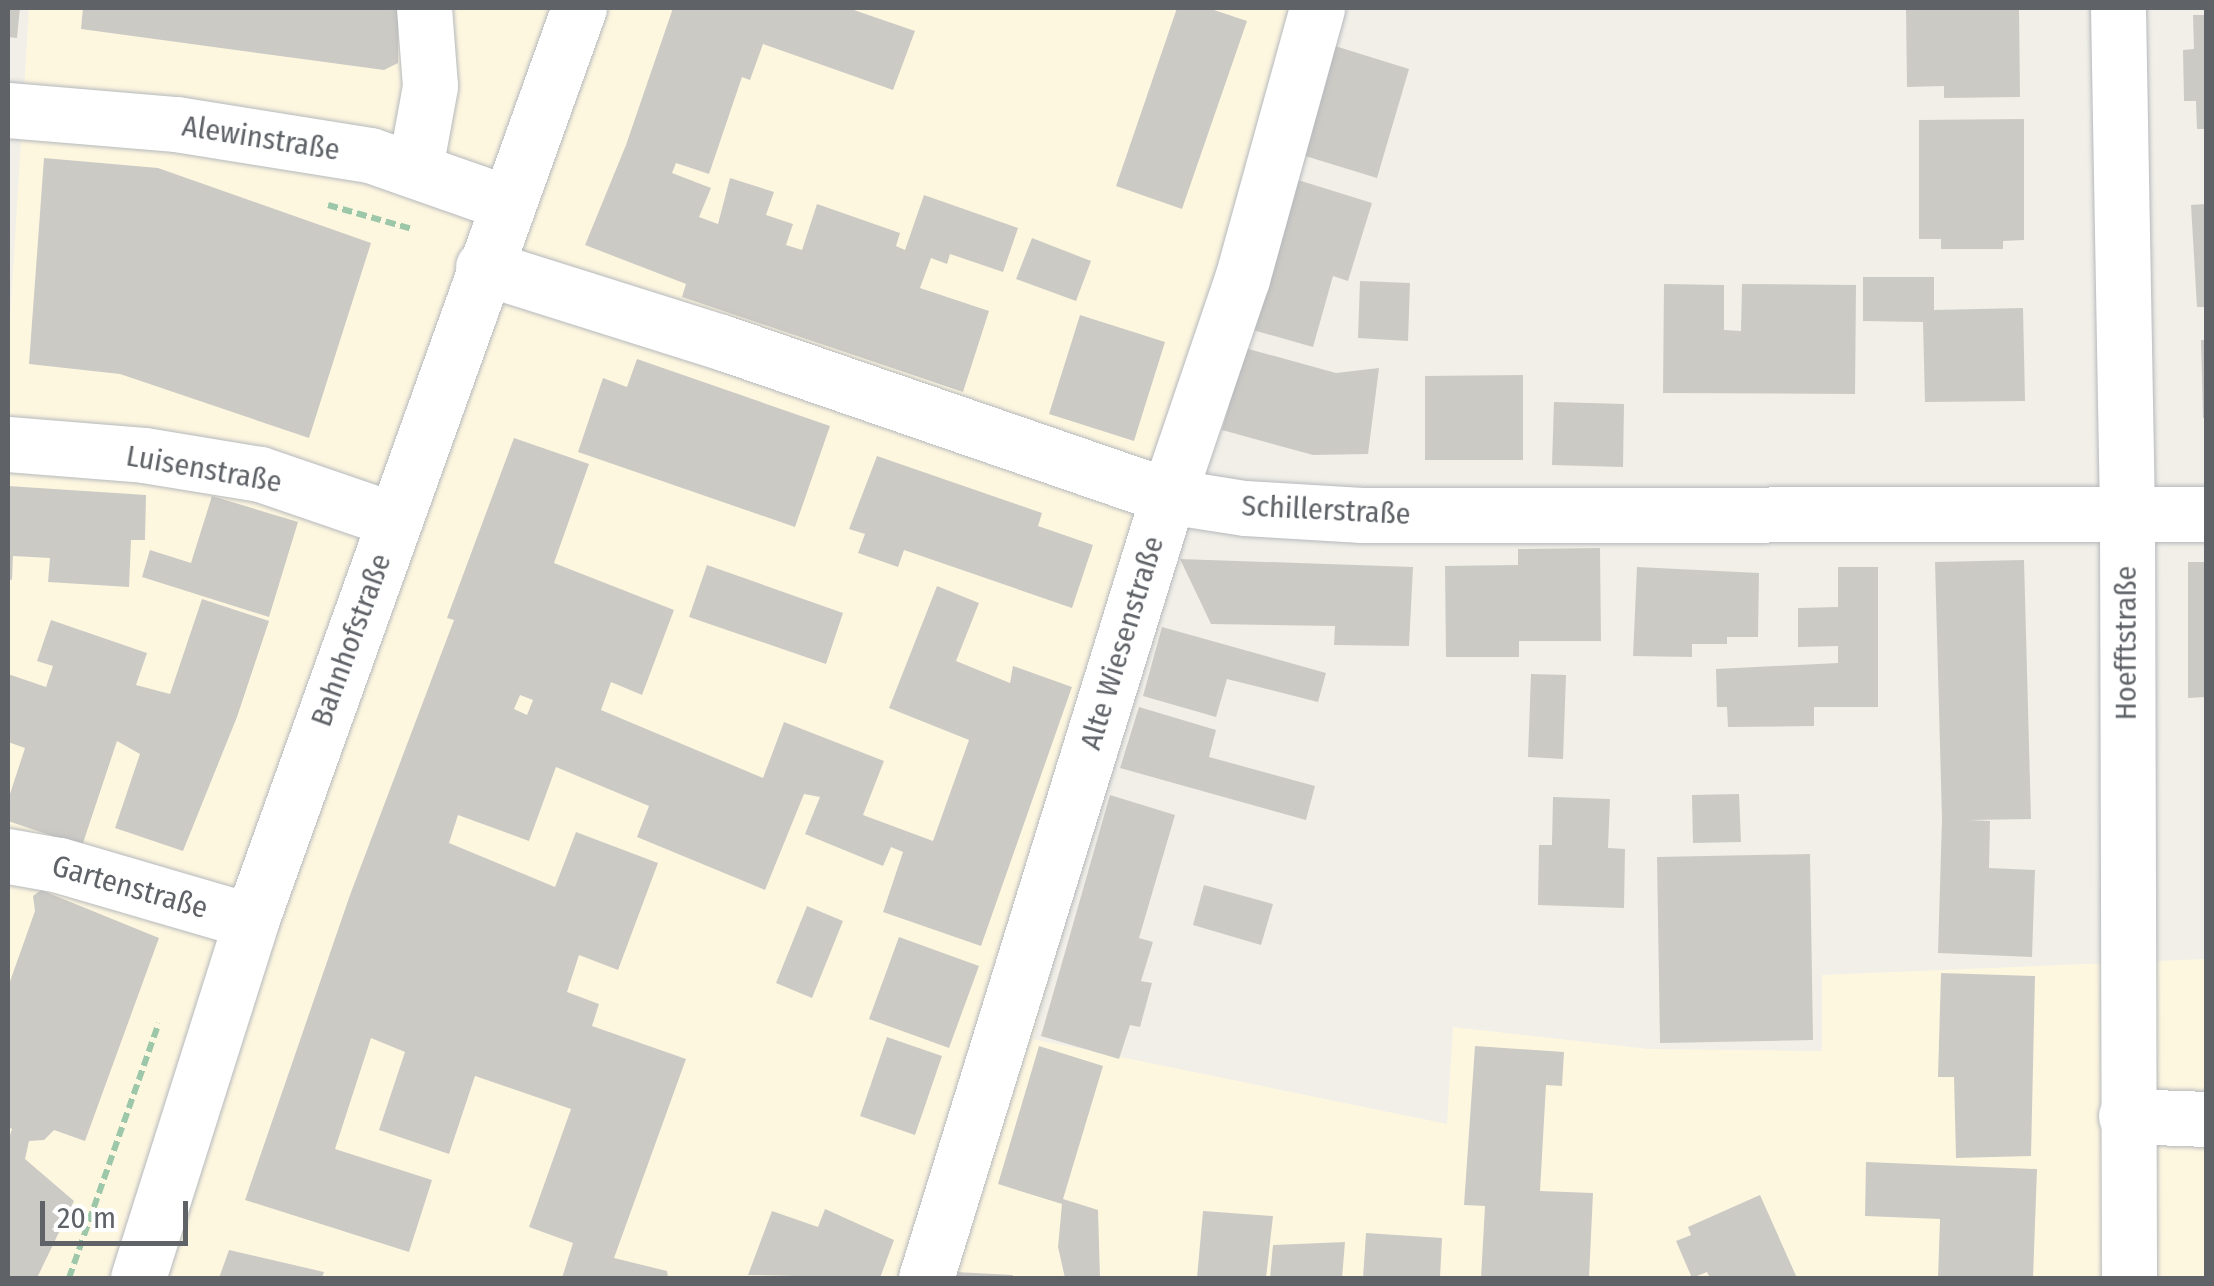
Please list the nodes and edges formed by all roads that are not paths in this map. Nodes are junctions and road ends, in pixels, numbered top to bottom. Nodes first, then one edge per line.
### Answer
1 (424, 8) edge
2 (579, 8) edge
3 (1317, 8) edge
4 (2118, 8) edge
5 (8, 110) edge
6 (415, 168) junction
7 (507, 204) junction
8 (483, 268) junction
9 (8, 444) edge
10 (1168, 496) junction
11 (371, 510) junction
12 (2127, 514) junction
13 (2206, 514) edge
14 (8, 856) edge
15 (251, 922) junction
16 (2126, 1116) junction
17 (2206, 1120) edge
18 (138, 1278) edge
19 (926, 1278) edge
20 (2129, 1278) edge

1 - 6 street
2 - 7 street, Bahnhofstraße
3 - 10 street, Alte Wiesenstraße
4 - 12 street, Hoefftstraße
5 - 6 street, Alewinstraße
6 - 7 street, Alewinstraße
7 - 8 street, Bahnhofstraße
8 - 10 street, Schillerstraße
8 - 11 street, Bahnhofstraße
9 - 11 street, Luisenstraße
10 - 12 street, Schillerstraße
10 - 19 street, Alte Wiesenstraße
11 - 15 street, Bahnhofstraße
12 - 13 street, Schillerstraße
12 - 16 street, Hoefftstraße
14 - 15 street, Gartenstraße
15 - 18 street, Bahnhofstraße
16 - 17 street
16 - 20 street, Hoefftstraße

